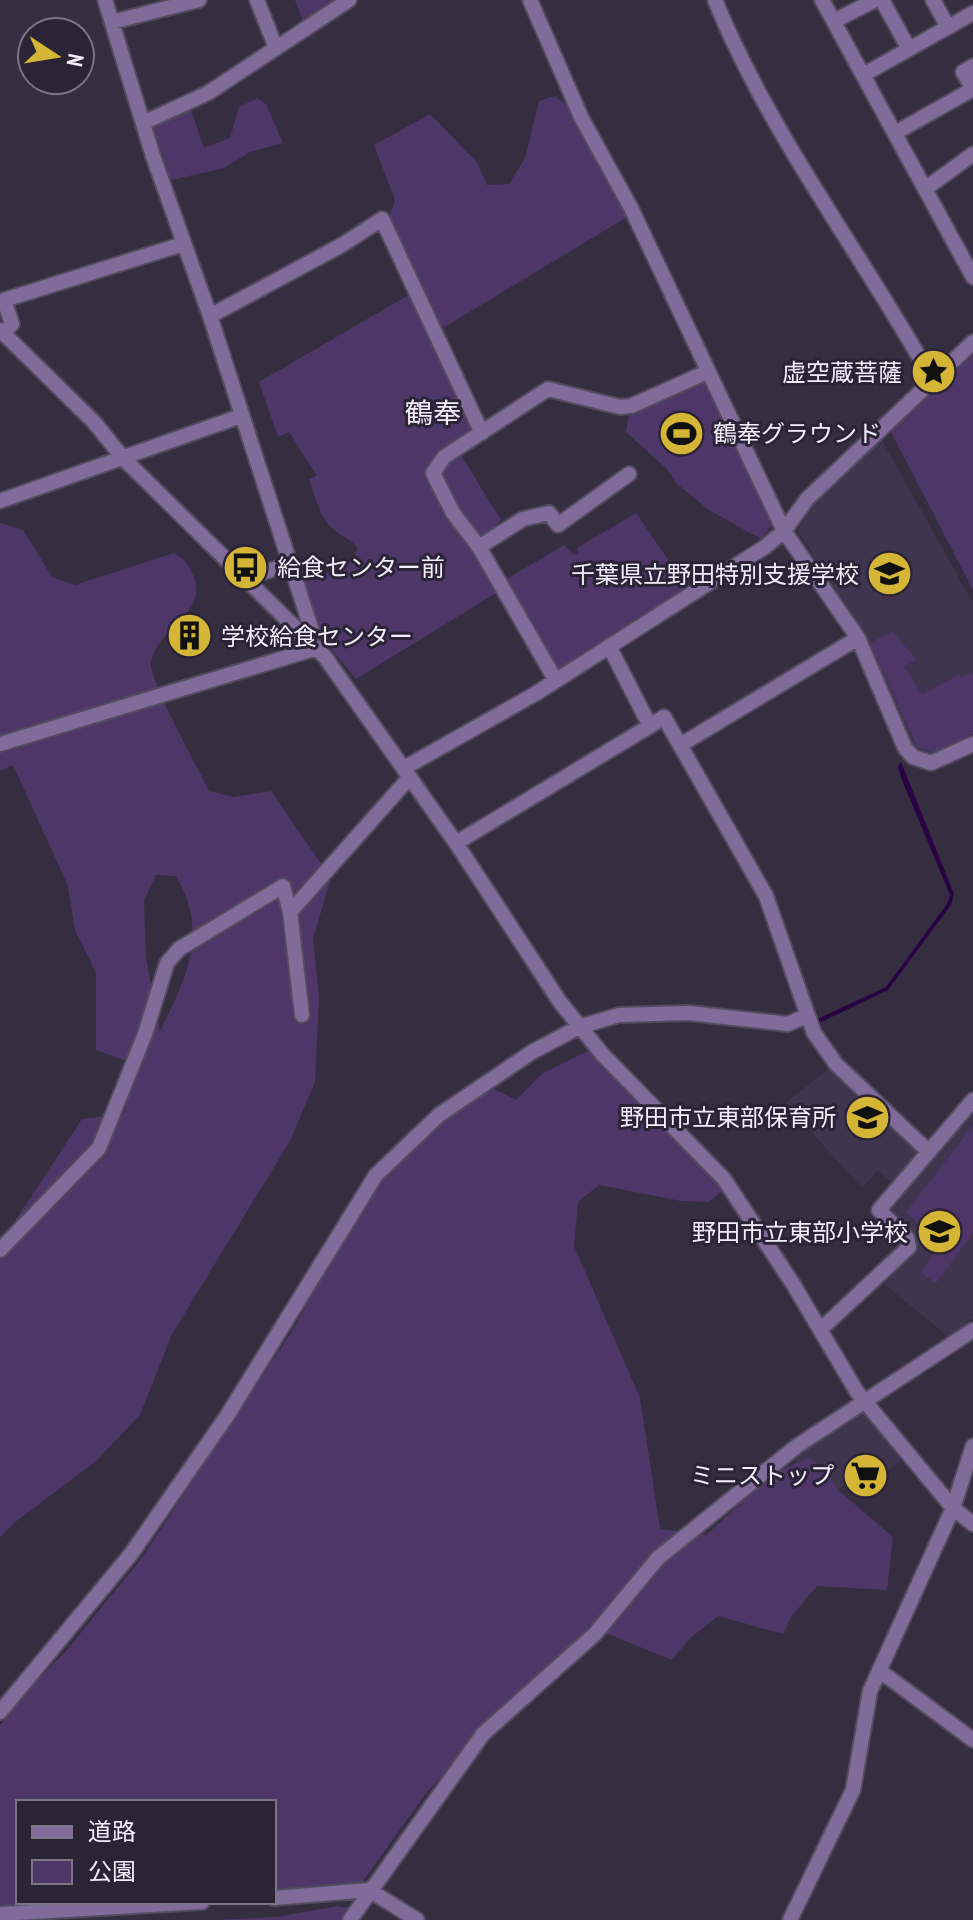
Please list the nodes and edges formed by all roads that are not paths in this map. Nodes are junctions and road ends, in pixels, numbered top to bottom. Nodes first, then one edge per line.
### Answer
1 (105, 0) edge
2 (199, 0) edge
3 (257, 0) edge
4 (349, 0) edge
5 (530, 0) edge
6 (715, 0) edge
7 (822, 0) edge
8 (875, 0) edge
9 (882, 0) edge
10 (933, 0) edge
11 (973, 13) edge
12 (834, 21) junction
13 (112, 22) junction
14 (948, 27) junction
15 (276, 48) junction
16 (909, 49) junction
17 (973, 66) edge
18 (863, 75) junction
19 (145, 122) junction
20 (895, 133) junction
21 (973, 154) edge
22 (925, 189) junction
23 (183, 244) junction
24 (973, 277) edge
25 (210, 316) junction
26 (2, 332) edge
27 (973, 342) edge
28 (707, 372) junction
29 (933, 381) junction
30 (241, 416) junction
31 (482, 433) junction
32 (123, 458) junction
33 (629, 474) dead end
34 (0, 501) edge
35 (784, 531) junction
36 (479, 547) junction
37 (290, 564) junction
38 (250, 580) junction
39 (305, 634) junction
40 (858, 638) junction
41 (609, 646) junction
42 (317, 648) junction
43 (555, 679) junction
44 (650, 726) junction
45 (0, 744) edge
46 (682, 744) junction
47 (973, 744) edge
48 (407, 772) junction
49 (456, 843) junction
50 (290, 912) junction
51 (302, 1015) dead end
52 (806, 1016) junction
53 (579, 1027) junction
54 (973, 1100) edge
55 (929, 1152) junction
56 (0, 1250) edge
57 (820, 1330) junction
58 (973, 1330) edge
59 (864, 1400) junction
60 (973, 1446) edge
61 (953, 1508) junction
62 (973, 1524) edge
63 (880, 1671) junction
64 (0, 1712) edge
65 (973, 1740) edge
66 (369, 1890) junction
67 (276, 1898) edge
68 (168, 1904) edge
69 (0, 1914) edge
70 (350, 1920) edge
71 (417, 1920) edge
72 (790, 1920) edge

1 - 13 street
2 - 13 street
3 - 15 street
4 - 15 street
5 - 28 street
6 - 29 street
7 - 12 street
8 - 12 street
9 - 16 street
10 - 14 street
11 - 14 street
12 - 18 street
13 - 19 street
14 - 16 street
15 - 19 street
16 - 18 street
17 - 20 street
18 - 20 street
19 - 23 street
20 - 22 street
21 - 22 street
22 - 24 street
23 - 25 street
23 - 26 street
25 - 30 street
25 - 31 street
26 - 32 street
27 - 29 street
28 - 31 street
28 - 35 street
29 - 35 street
30 - 32 street
30 - 37 street
31 - 36 street
32 - 34 street
32 - 38 street
33 - 36 street
35 - 40 street
35 - 41 street
36 - 43 street
37 - 38 street
37 - 39 street
38 - 39 street
39 - 42 street
40 - 46 street
40 - 47 street
41 - 43 street
41 - 44 street
42 - 45 street
42 - 48 street
43 - 48 street
44 - 46 street
44 - 49 street
46 - 52 street
48 - 49 street
48 - 50 street
49 - 53 street
50 - 51 street
50 - 56 street
52 - 53 street
52 - 55 street
53 - 57 street
53 - 64 street
54 - 55 street
55 - 57 street
57 - 59 street
58 - 59 street
59 - 61 street
59 - 66 street
60 - 61 street
61 - 62 street
61 - 63 street
63 - 65 street
63 - 72 street
66 - 67 street
66 - 70 street
66 - 71 street
68 - 69 street

